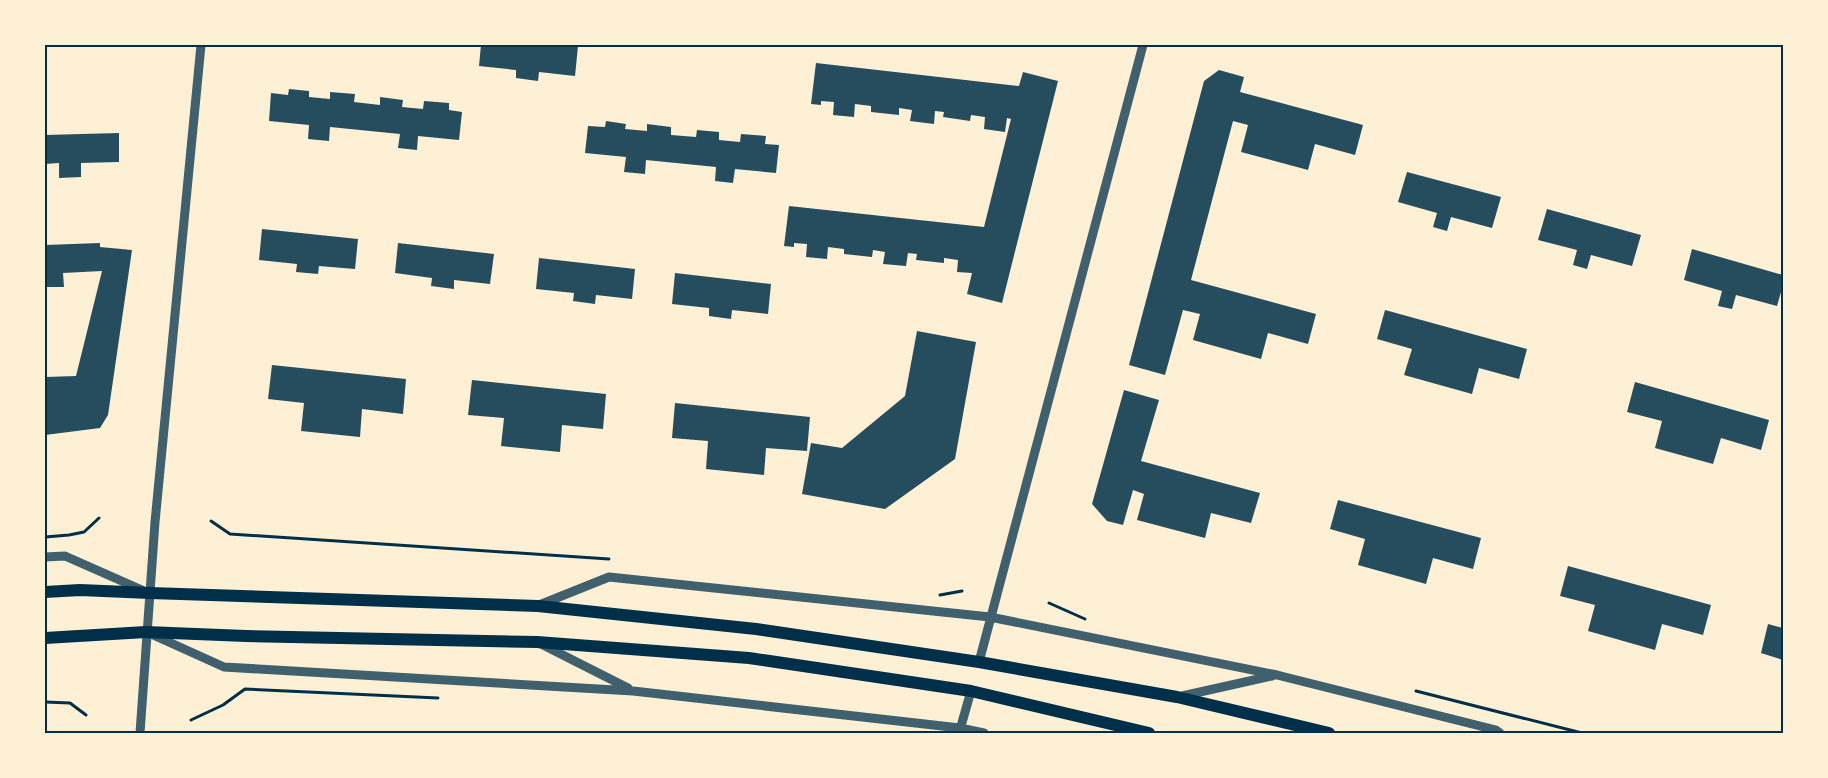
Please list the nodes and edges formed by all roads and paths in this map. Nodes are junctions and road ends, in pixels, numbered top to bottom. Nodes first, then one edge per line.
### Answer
1 (201, 45) edge
2 (1143, 45) edge
3 (99, 518) dead end
4 (211, 521) dead end
5 (45, 537) edge
6 (45, 557) edge
7 (617, 560) dead end
8 (962, 591) dead end
9 (45, 592) edge
10 (150, 593) junction
11 (933, 596) dead end
12 (538, 606) junction
13 (990, 617) junction
14 (146, 632) junction
15 (45, 638) edge
16 (537, 642) junction
17 (978, 662) junction
18 (1277, 675) junction
19 (633, 691) junction
20 (971, 691) junction
21 (1177, 697) junction
22 (444, 698) dead end
23 (45, 702) edge
24 (86, 715) dead end
25 (191, 720) dead end
26 (959, 731) edge
27 (140, 733) edge
28 (984, 733) edge
29 (1149, 733) edge
30 (1329, 733) edge
31 (1500, 733) edge

1 - 10 street
2 - 13 street
3 - 5 path
4 - 7 path
6 - 10 street
8 - 11 path
9 - 10 main road
10 - 12 main road
10 - 14 street
12 - 13 street
12 - 17 main road
13 - 17 street
13 - 18 street
14 - 15 main road
14 - 16 main road
14 - 19 street
14 - 27 street
16 - 19 street
16 - 20 main road
17 - 21 main road
18 - 21 street
18 - 31 street
19 - 26 street
20 - 26 street
20 - 29 main road
21 - 30 main road
22 - 25 path
23 - 24 path
26 - 28 street

